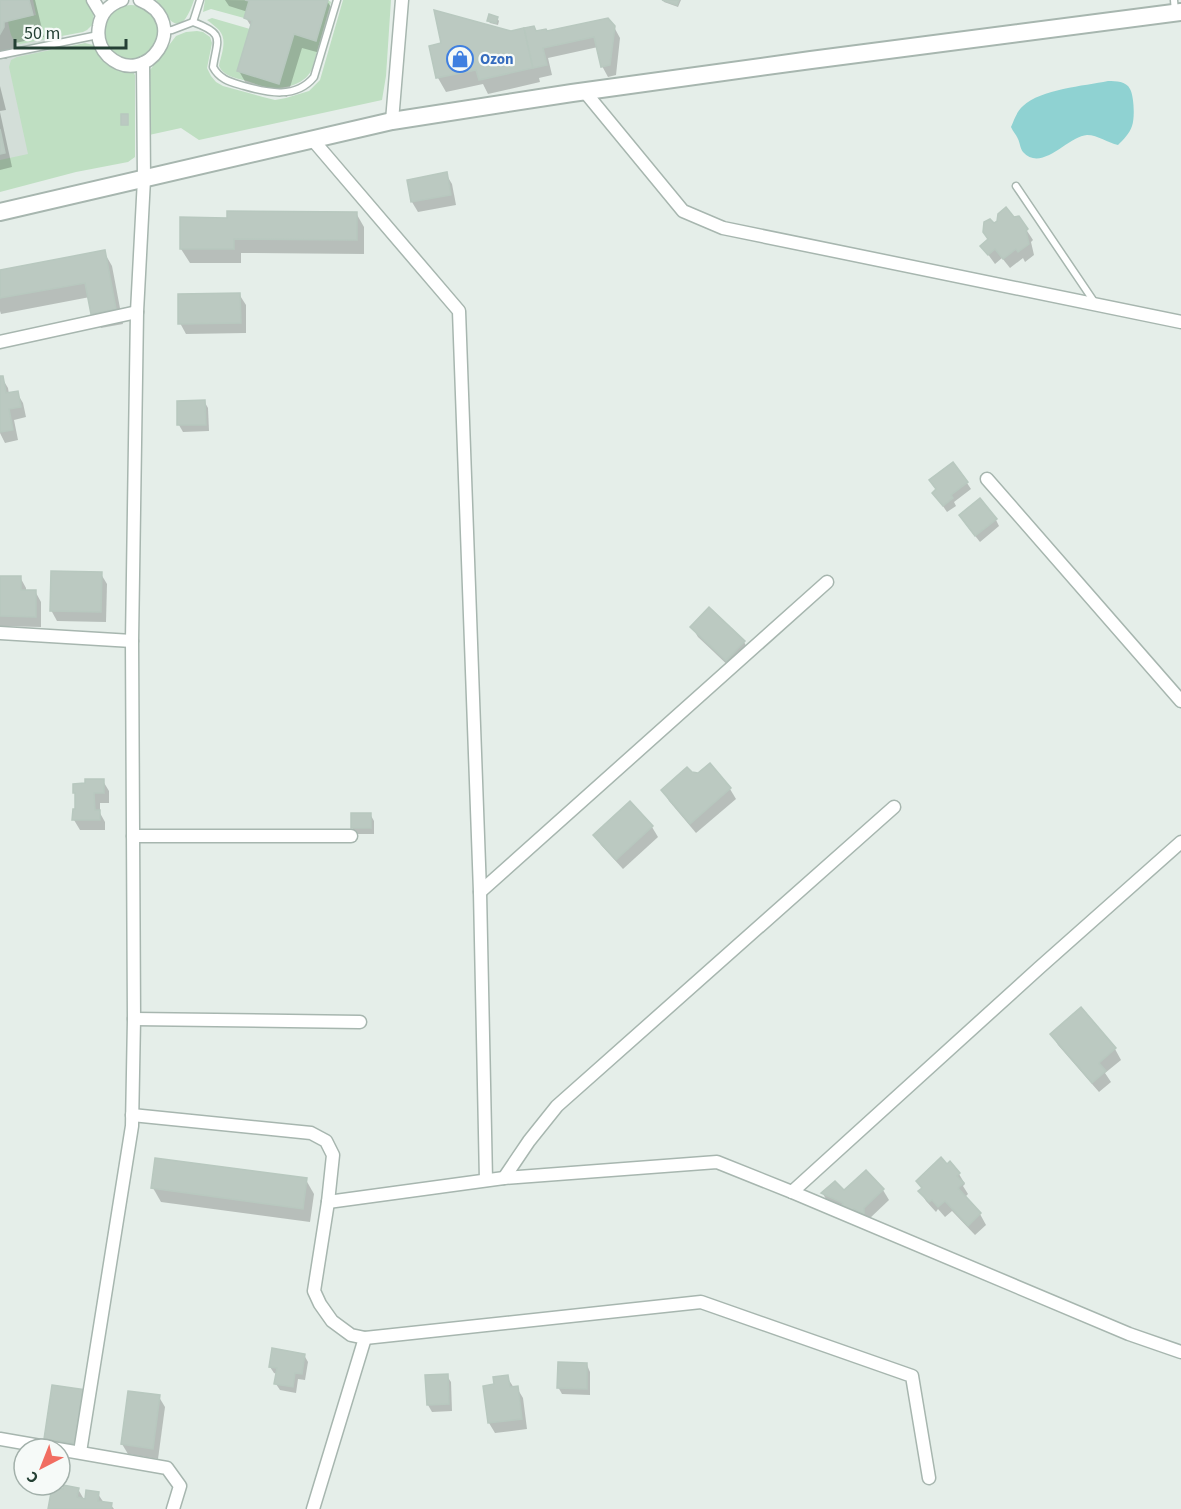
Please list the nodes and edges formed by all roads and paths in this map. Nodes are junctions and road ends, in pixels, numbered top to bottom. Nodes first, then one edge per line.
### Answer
1 (93, 0) edge
2 (123, 0) edge
3 (200, 0) edge
4 (337, 0) edge
5 (402, 0) edge
6 (144, 1) edge
7 (1176, 8) edge
8 (102, 15) junction
9 (193, 22) junction
10 (165, 31) junction
11 (98, 35) junction
12 (0, 55) edge
13 (143, 63) junction
14 (585, 92) junction
15 (392, 121) junction
16 (312, 139) junction
17 (144, 179) junction
18 (1017, 186) dead end
19 (0, 212) edge
20 (1096, 304) junction
21 (137, 312) junction
22 (1181, 322) edge
23 (0, 342) edge
24 (987, 479) dead end
25 (827, 582) dead end
26 (0, 633) edge
27 (132, 641) junction
28 (1181, 701) edge
29 (894, 807) dead end
30 (133, 836) junction
31 (351, 836) dead end
32 (1181, 842) edge
33 (480, 892) junction
34 (134, 1019) junction
35 (360, 1022) dead end
36 (132, 1115) junction
37 (504, 1178) junction
38 (486, 1180) junction
39 (792, 1192) junction
40 (328, 1202) junction
41 (365, 1338) junction
42 (1181, 1352) edge
43 (0, 1439) edge
44 (80, 1452) junction
45 (929, 1478) dead end
46 (173, 1509) edge
47 (313, 1509) edge

1 - 8 street
2 - 8 street
3 - 9 lane
4 - 9 lane
5 - 15 street
6 - 10 street
7 - 14 street
8 - 11 street
9 - 10 lane
10 - 13 street
11 - 12 lane
11 - 13 street
13 - 17 street
14 - 15 street
14 - 20 street
15 - 16 street
16 - 17 street
16 - 33 street
17 - 19 street
17 - 21 street
18 - 20 lane
20 - 22 street
21 - 23 street
21 - 27 street
24 - 28 street
25 - 33 street
26 - 27 street
27 - 30 street
29 - 37 street
30 - 31 street
30 - 34 street
32 - 39 street
33 - 38 street
34 - 35 street
34 - 36 street
36 - 40 street
36 - 44 street
37 - 38 street
37 - 39 street
38 - 40 street
39 - 42 street
40 - 41 street
41 - 45 street
41 - 47 street
43 - 44 street
44 - 46 street

